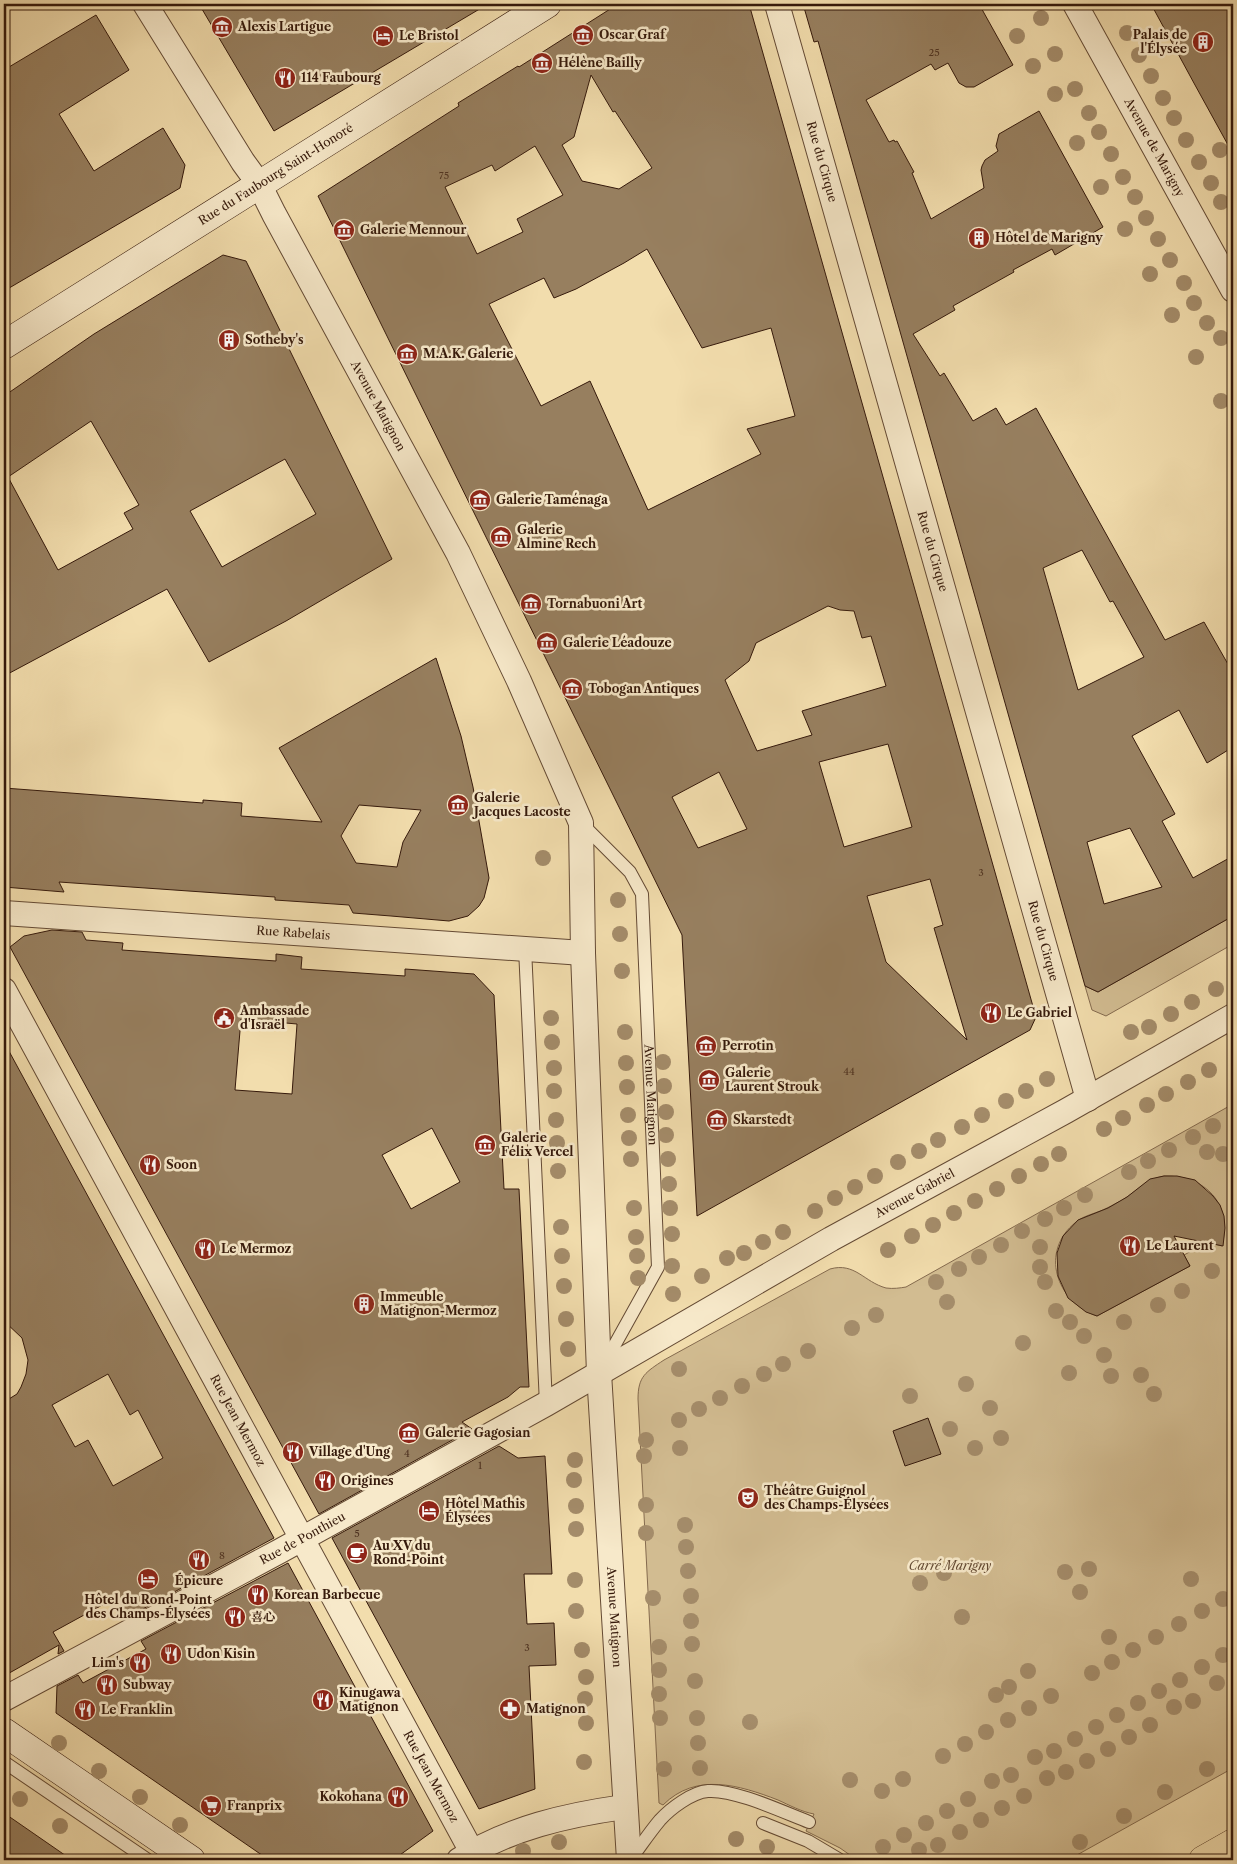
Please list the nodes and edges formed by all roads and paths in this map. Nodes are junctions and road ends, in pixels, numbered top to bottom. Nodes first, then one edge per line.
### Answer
1 (146, 4) edge
2 (547, 4) edge
3 (777, 4) edge
4 (1075, 4) edge
5 (259, 184) junction
6 (1233, 290) edge
7 (4, 345) edge
8 (581, 823) junction
9 (4, 913) edge
10 (525, 948) junction
11 (584, 953) junction
12 (4, 990) edge
13 (1233, 1016) edge
14 (1088, 1099) junction
15 (599, 1373) junction
16 (546, 1404) junction
17 (301, 1539) junction
18 (4, 1700) edge
19 (4, 1732) edge
20 (4, 1762) edge
21 (624, 1807) junction
22 (809, 1822) dead end
23 (763, 1823) dead end
24 (1233, 1843) edge
25 (465, 1856) edge
26 (148, 1860) edge
27 (191, 1860) edge
28 (629, 1860) edge
29 (840, 1860) edge
30 (1202, 1860) edge

1 - 5 street, Avenue Matignon
2 - 5 street, Rue du Faubourg Saint-Honoré
3 - 14 street, Rue du Cirque
4 - 6 street, Avenue de Marigny
5 - 7 street, Rue du Faubourg Saint-Honoré
5 - 8 street, Avenue Matignon
8 - 11 street, Avenue Matignon
8 - 15 lane, Avenue Matignon
9 - 10 street, Rue Rabelais
10 - 11 street, Rue Rabelais
10 - 16 lane
11 - 15 street, Avenue Matignon
12 - 17 street, Rue Jean Mermoz
13 - 14 street, Avenue Gabriel
14 - 15 street, Avenue Gabriel
15 - 16 street, Rue de Ponthieu
15 - 21 street, Avenue Matignon
16 - 17 street, Rue de Ponthieu
17 - 18 street, Rue de Ponthieu
17 - 25 street, Rue Jean Mermoz
19 - 27 street
20 - 26 lane
21 - 25 street
21 - 28 street, Avenue Matignon
22 - 28 lane
23 - 29 lane
24 - 30 main road

